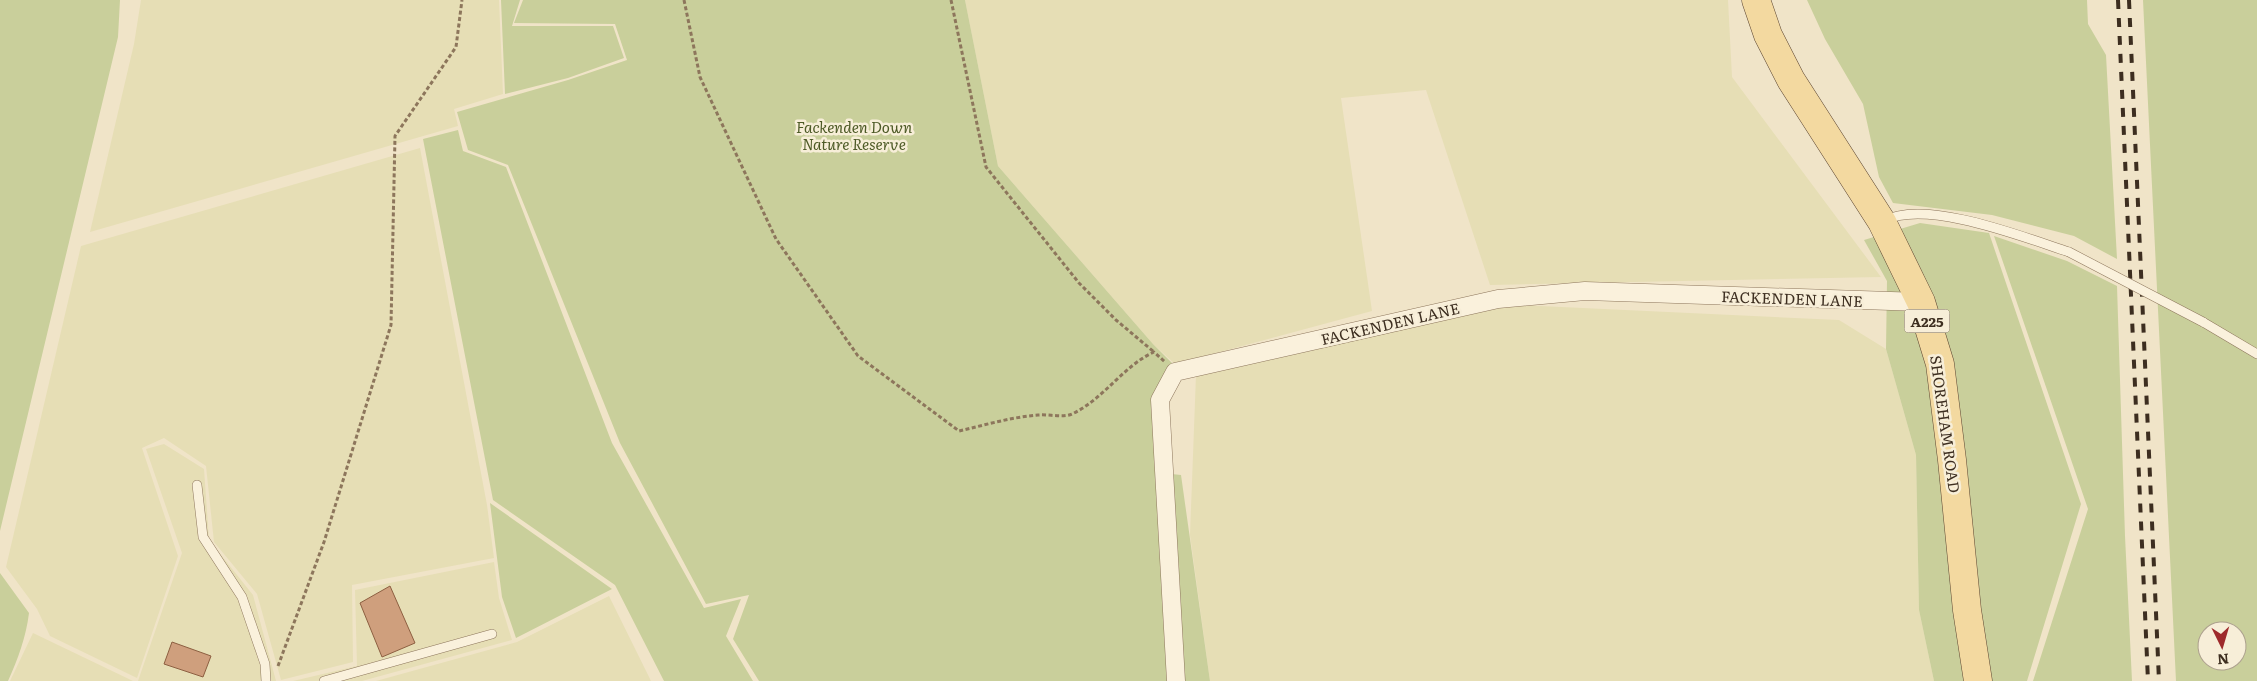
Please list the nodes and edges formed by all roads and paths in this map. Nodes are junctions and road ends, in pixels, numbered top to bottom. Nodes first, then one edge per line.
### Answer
1 (462, 0) edge
2 (684, 0) edge
3 (951, 0) edge
4 (1756, 0) edge
5 (1882, 222) junction
6 (1921, 302) junction
7 (1154, 352) junction
8 (2257, 354) edge
9 (1175, 372) junction
10 (196, 485) dead end
11 (492, 634) dead end
12 (276, 672) dead end
13 (266, 681) edge
14 (324, 681) edge
15 (1176, 681) edge
16 (1978, 681) edge

1 - 12 path
2 - 7 path
3 - 7 path
4 - 5 main road, SHOREHAM ROAD / A225
5 - 6 main road, SHOREHAM ROAD / A225
5 - 8 lane, bridge
6 - 9 street, FACKENDEN LANE
6 - 16 main road, SHOREHAM ROAD / A225
7 - 9 path
9 - 15 street
10 - 13 lane
11 - 14 lane

